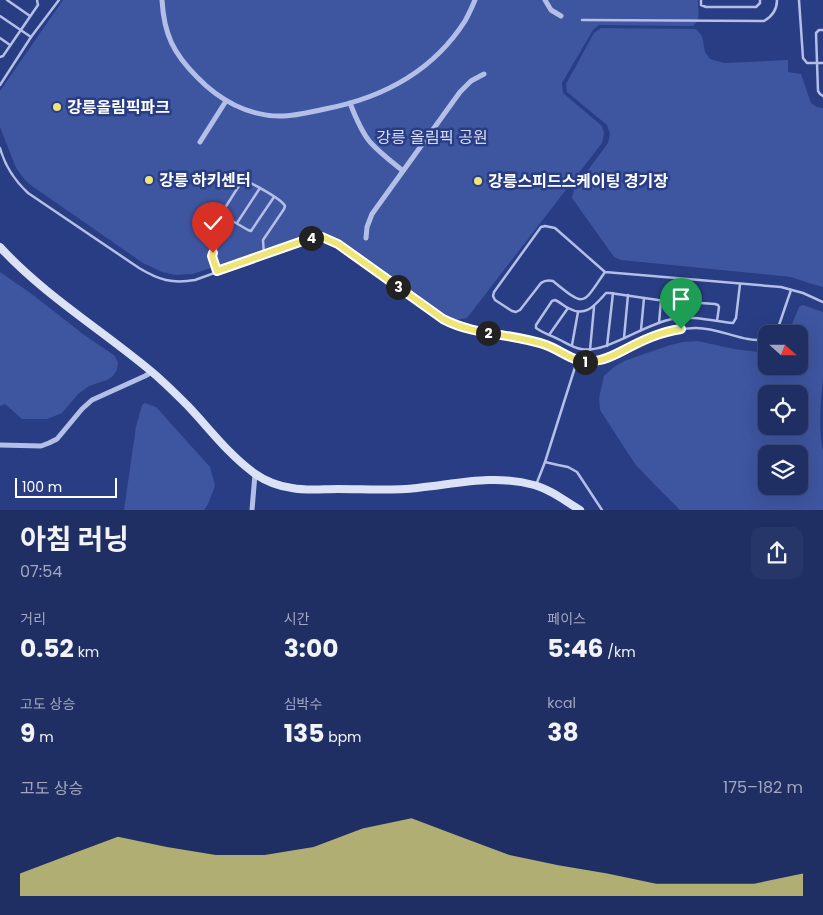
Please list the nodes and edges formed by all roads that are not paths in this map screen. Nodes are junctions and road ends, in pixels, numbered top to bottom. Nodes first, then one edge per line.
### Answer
1 (7, 0) edge
2 (37, 0) edge
3 (59, 0) edge
4 (162, 0) edge
5 (475, 0) edge
6 (545, 0) edge
7 (701, 0) edge
8 (760, 0) edge
9 (776, 0) edge
10 (798, 0) edge
11 (0, 16) edge
12 (30, 16) junction
13 (561, 16) dead end
14 (582, 20) dead end
15 (823, 30) edge
16 (20, 31) junction
17 (30, 37) junction
18 (0, 38) edge
19 (10, 45) junction
20 (0, 57) edge
21 (817, 63) junction
22 (823, 63) edge
23 (484, 74) dead end
24 (0, 85) edge
25 (823, 96) edge
26 (226, 101) junction
27 (350, 103) junction
28 (200, 142) dead end
29 (0, 148) edge
30 (403, 171) junction
31 (260, 188) junction
32 (274, 197) junction
33 (236, 223) junction
34 (227, 232) dead end
35 (366, 238) dead end
36 (0, 246) edge
37 (264, 255) junction
38 (217, 271) junction
39 (605, 272) junction
40 (740, 284) junction
41 (791, 290) junction
42 (613, 293) junction
43 (628, 295) junction
44 (644, 298) junction
45 (661, 300) junction
46 (676, 301) junction
47 (823, 302) edge
48 (594, 305) junction
49 (568, 308) junction
50 (578, 312) junction
51 (673, 319) junction
52 (716, 321) junction
53 (659, 323) junction
54 (779, 325) edge
55 (641, 330) junction
56 (549, 335) junction
57 (624, 338) junction
58 (758, 340) edge
59 (572, 345) junction
60 (607, 346) junction
61 (590, 350) junction
62 (577, 361) junction
63 (152, 372) junction
64 (0, 445) edge
65 (545, 462) junction
66 (255, 474) junction
67 (536, 485) junction
68 (252, 510) edge
69 (580, 510) edge
70 (602, 510) edge

1 - 12 lane
2 - 12 lane
3 - 17 lane
4 - 26 street
5 - 27 street
6 - 13 street
7 - 8 lane
9 - 14 lane
10 - 21 lane
11 - 16 lane
12 - 16 lane
15 - 21 lane
16 - 17 lane
16 - 19 lane
17 - 24 lane
18 - 19 lane
19 - 20 lane
21 - 22 lane
21 - 25 lane
23 - 30 street
26 - 27 street
26 - 28 street
27 - 30 street
29 - 38 lane
30 - 35 street
31 - 32 lane
31 - 33 lane
31 - 33 lane
32 - 33 lane
32 - 37 lane
34 - 38 lane
36 - 63 street
37 - 38 lane
37 - 62 lane
39 - 39 lane
39 - 40 lane
40 - 41 lane
40 - 52 lane
41 - 47 lane
41 - 54 lane
42 - 43 lane
42 - 48 lane
42 - 60 lane
43 - 44 lane
43 - 57 lane
44 - 45 lane
44 - 55 lane
45 - 46 lane
45 - 53 lane
46 - 51 lane
46 - 52 lane
48 - 50 lane
48 - 61 lane
49 - 50 lane
49 - 56 lane
49 - 56 lane
50 - 59 lane
51 - 52 lane
51 - 53 lane
53 - 55 lane
55 - 57 lane
56 - 59 lane
57 - 60 lane
58 - 62 lane
59 - 61 lane
60 - 61 lane
62 - 65 lane
63 - 64 street
63 - 66 street
65 - 67 lane
65 - 70 lane
66 - 67 street
66 - 68 street
67 - 69 street

